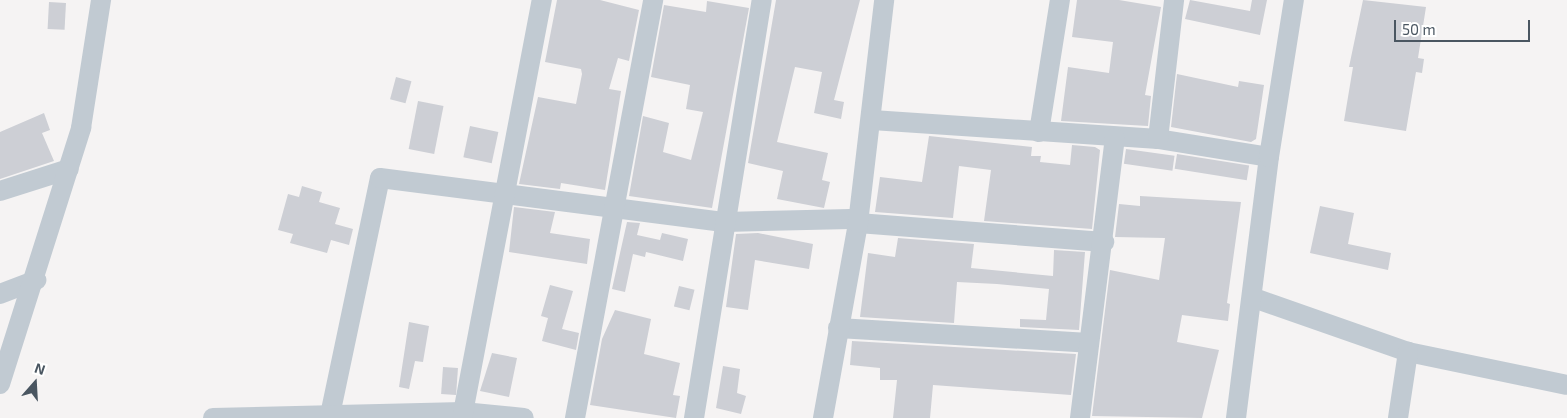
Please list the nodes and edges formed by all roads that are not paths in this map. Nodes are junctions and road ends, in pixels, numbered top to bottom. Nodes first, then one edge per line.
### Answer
1 (101, 0) edge
2 (542, 0) edge
3 (653, 0) edge
4 (762, 0) edge
5 (884, 0) edge
6 (1060, 0) edge
7 (1174, 0) edge
8 (1294, 0) edge
9 (872, 120) junction
10 (1039, 132) junction
11 (1115, 138) junction
12 (1158, 140) junction
13 (1269, 157) junction
14 (69, 169) junction
15 (0, 191) edge
16 (504, 197) junction
17 (612, 209) junction
18 (725, 222) junction
19 (858, 223) junction
20 (1104, 242) junction
21 (36, 280) junction
22 (0, 294) edge
23 (1254, 298) junction
24 (838, 328) junction
25 (1089, 343) junction
26 (1408, 352) junction
27 (0, 384) edge
28 (1567, 385) edge
29 (462, 415) edge
30 (338, 416) edge
31 (406, 416) edge
32 (213, 418) edge
33 (524, 418) edge
34 (575, 418) edge
35 (694, 418) edge
36 (823, 418) edge
37 (1080, 418) edge
38 (1236, 418) edge
39 (1398, 418) edge

1 - 14 street
2 - 16 street
3 - 17 street
4 - 18 street
5 - 9 street
6 - 10 street
7 - 12 street
8 - 13 street
9 - 10 street
9 - 19 street
10 - 11 street
11 - 12 street
11 - 20 street
12 - 13 street
13 - 23 street
14 - 15 street
14 - 21 street
16 - 17 street
16 - 29 street
16 - 30 street
17 - 18 street
17 - 34 street
18 - 19 street
18 - 35 street
19 - 20 street
19 - 24 street
20 - 25 street
21 - 22 street
21 - 27 street
23 - 26 street
23 - 38 street
24 - 25 street
24 - 36 street
25 - 37 street
26 - 28 street
26 - 39 street
29 - 31 street
29 - 33 street
30 - 31 street
30 - 32 street

